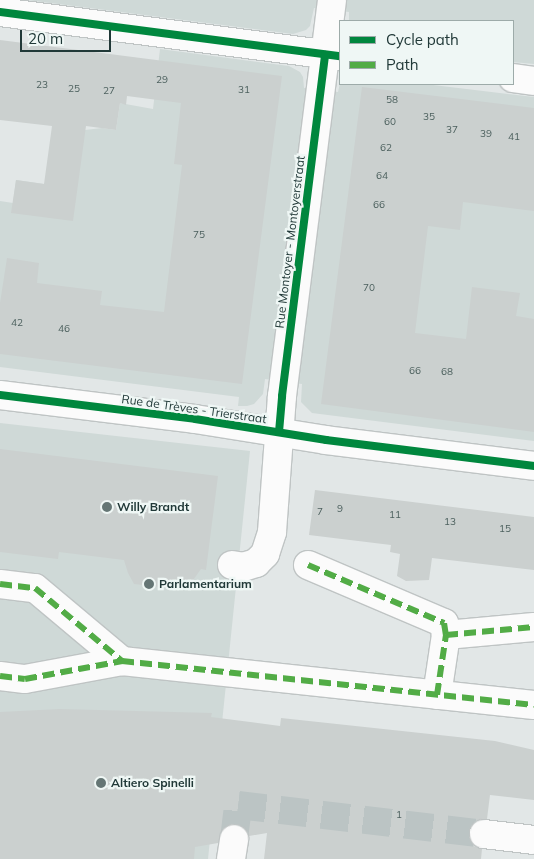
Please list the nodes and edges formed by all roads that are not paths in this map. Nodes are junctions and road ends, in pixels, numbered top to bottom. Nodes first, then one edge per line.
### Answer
1 (332, 0) edge
2 (0, 12) edge
3 (333, 56) edge
4 (514, 78) edge
5 (534, 81) edge
6 (0, 395) edge
7 (280, 432) junction
8 (534, 466) edge
9 (232, 565) dead end
10 (308, 565) dead end
11 (0, 584) edge
12 (534, 627) edge
13 (446, 635) junction
14 (122, 661) junction
15 (0, 676) edge
16 (438, 695) junction
17 (534, 705) edge
18 (484, 834) tunnel mouth
19 (534, 840) edge

1 - 3 street, Rue Montoyer - Montoyerstraat
2 - 3 street
3 - 7 street, Rue Montoyer - Montoyerstraat
4 - 5 street
6 - 7 street, Rue de Trèves - Trierstraat
7 - 8 street, Rue de Trèves - Trierstraat
7 - 9 street, Rue Montoyer - Montoyerstraat
10 - 13 street
11 - 14 street
12 - 13 street
13 - 16 street
14 - 15 street
14 - 16 street
16 - 17 street
18 - 19 street

